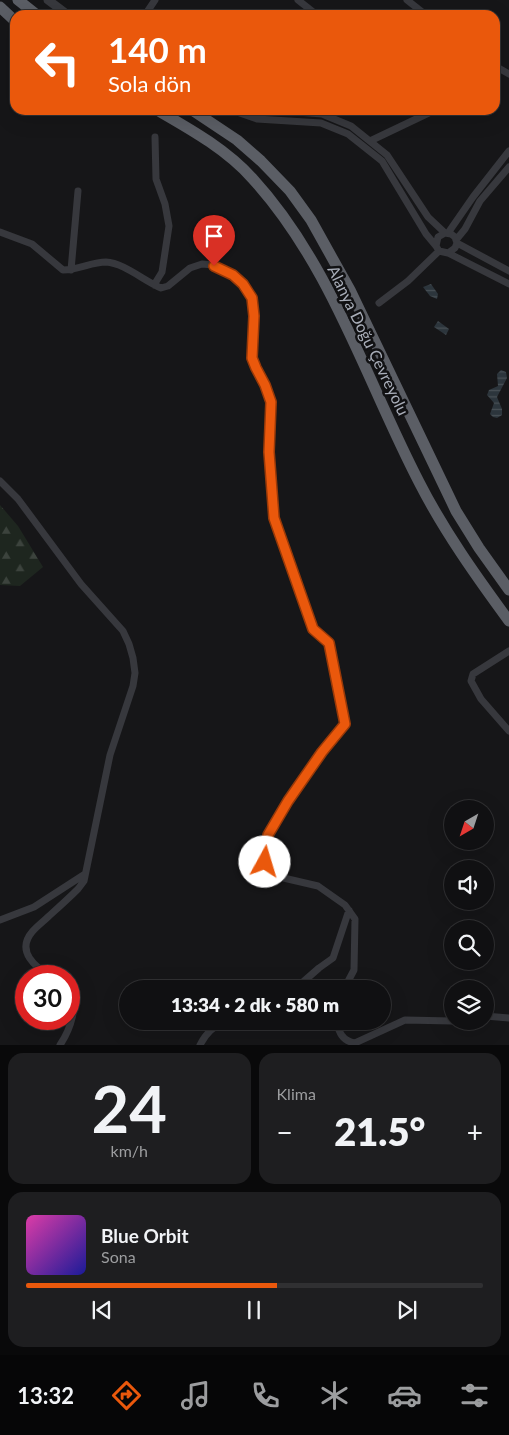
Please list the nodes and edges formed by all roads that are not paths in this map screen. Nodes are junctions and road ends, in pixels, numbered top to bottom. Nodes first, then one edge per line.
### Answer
1 (18, 0) edge
2 (48, 0) edge
3 (298, 0) edge
4 (407, 0) edge
5 (0, 7) edge
6 (31, 10) edge
7 (61, 10) edge
8 (311, 10) edge
9 (420, 10) edge
10 (10, 16) edge
11 (165, 115) edge
12 (200, 115) edge
13 (245, 115) edge
14 (324, 115) edge
15 (424, 115) edge
16 (155, 137) dead end
17 (370, 142) junction
18 (509, 152) edge
19 (509, 167) edge
20 (78, 191) dead end
21 (0, 232) edge
22 (446, 233) junction
23 (456, 242) junction
24 (438, 248) junction
25 (448, 253) junction
26 (70, 270) junction
27 (509, 271) edge
28 (509, 284) edge
29 (154, 285) junction
30 (379, 303) dead end
31 (0, 481) edge
32 (509, 590) edge
33 (509, 621) edge
34 (509, 651) edge
35 (509, 731) edge
36 (85, 874) junction
37 (349, 910) junction
38 (0, 920) edge
39 (35, 965) edge
40 (305, 980) edge
41 (349, 980) edge
42 (494, 1017) edge
43 (509, 1018) edge
44 (444, 1021) edge
45 (391, 1026) edge
46 (68, 1030) edge
47 (210, 1030) edge
48 (339, 1030) edge
49 (383, 1030) edge
50 (60, 1045) edge
51 (200, 1045) edge

1 - 6 highway
2 - 7 street
3 - 8 street
4 - 9 street
5 - 10 highway
11 - 33 highway, Alanya Doğu Çevreyolu
12 - 32 highway, Alanya Doğu Çevreyolu
13 - 24 street
14 - 17 street
15 - 17 street
16 - 29 street
17 - 22 street
18 - 22 street
19 - 23 street
20 - 26 street
21 - 26 street
22 - 23 street
22 - 24 street
23 - 25 street
23 - 27 street
24 - 25 street
24 - 30 street
25 - 28 street
26 - 29 street
29 - 37 street
31 - 36 street
34 - 35 street
36 - 38 street
36 - 39 street
37 - 40 street
37 - 41 street
42 - 43 street
44 - 45 street
46 - 50 street
47 - 51 street
48 - 49 street

